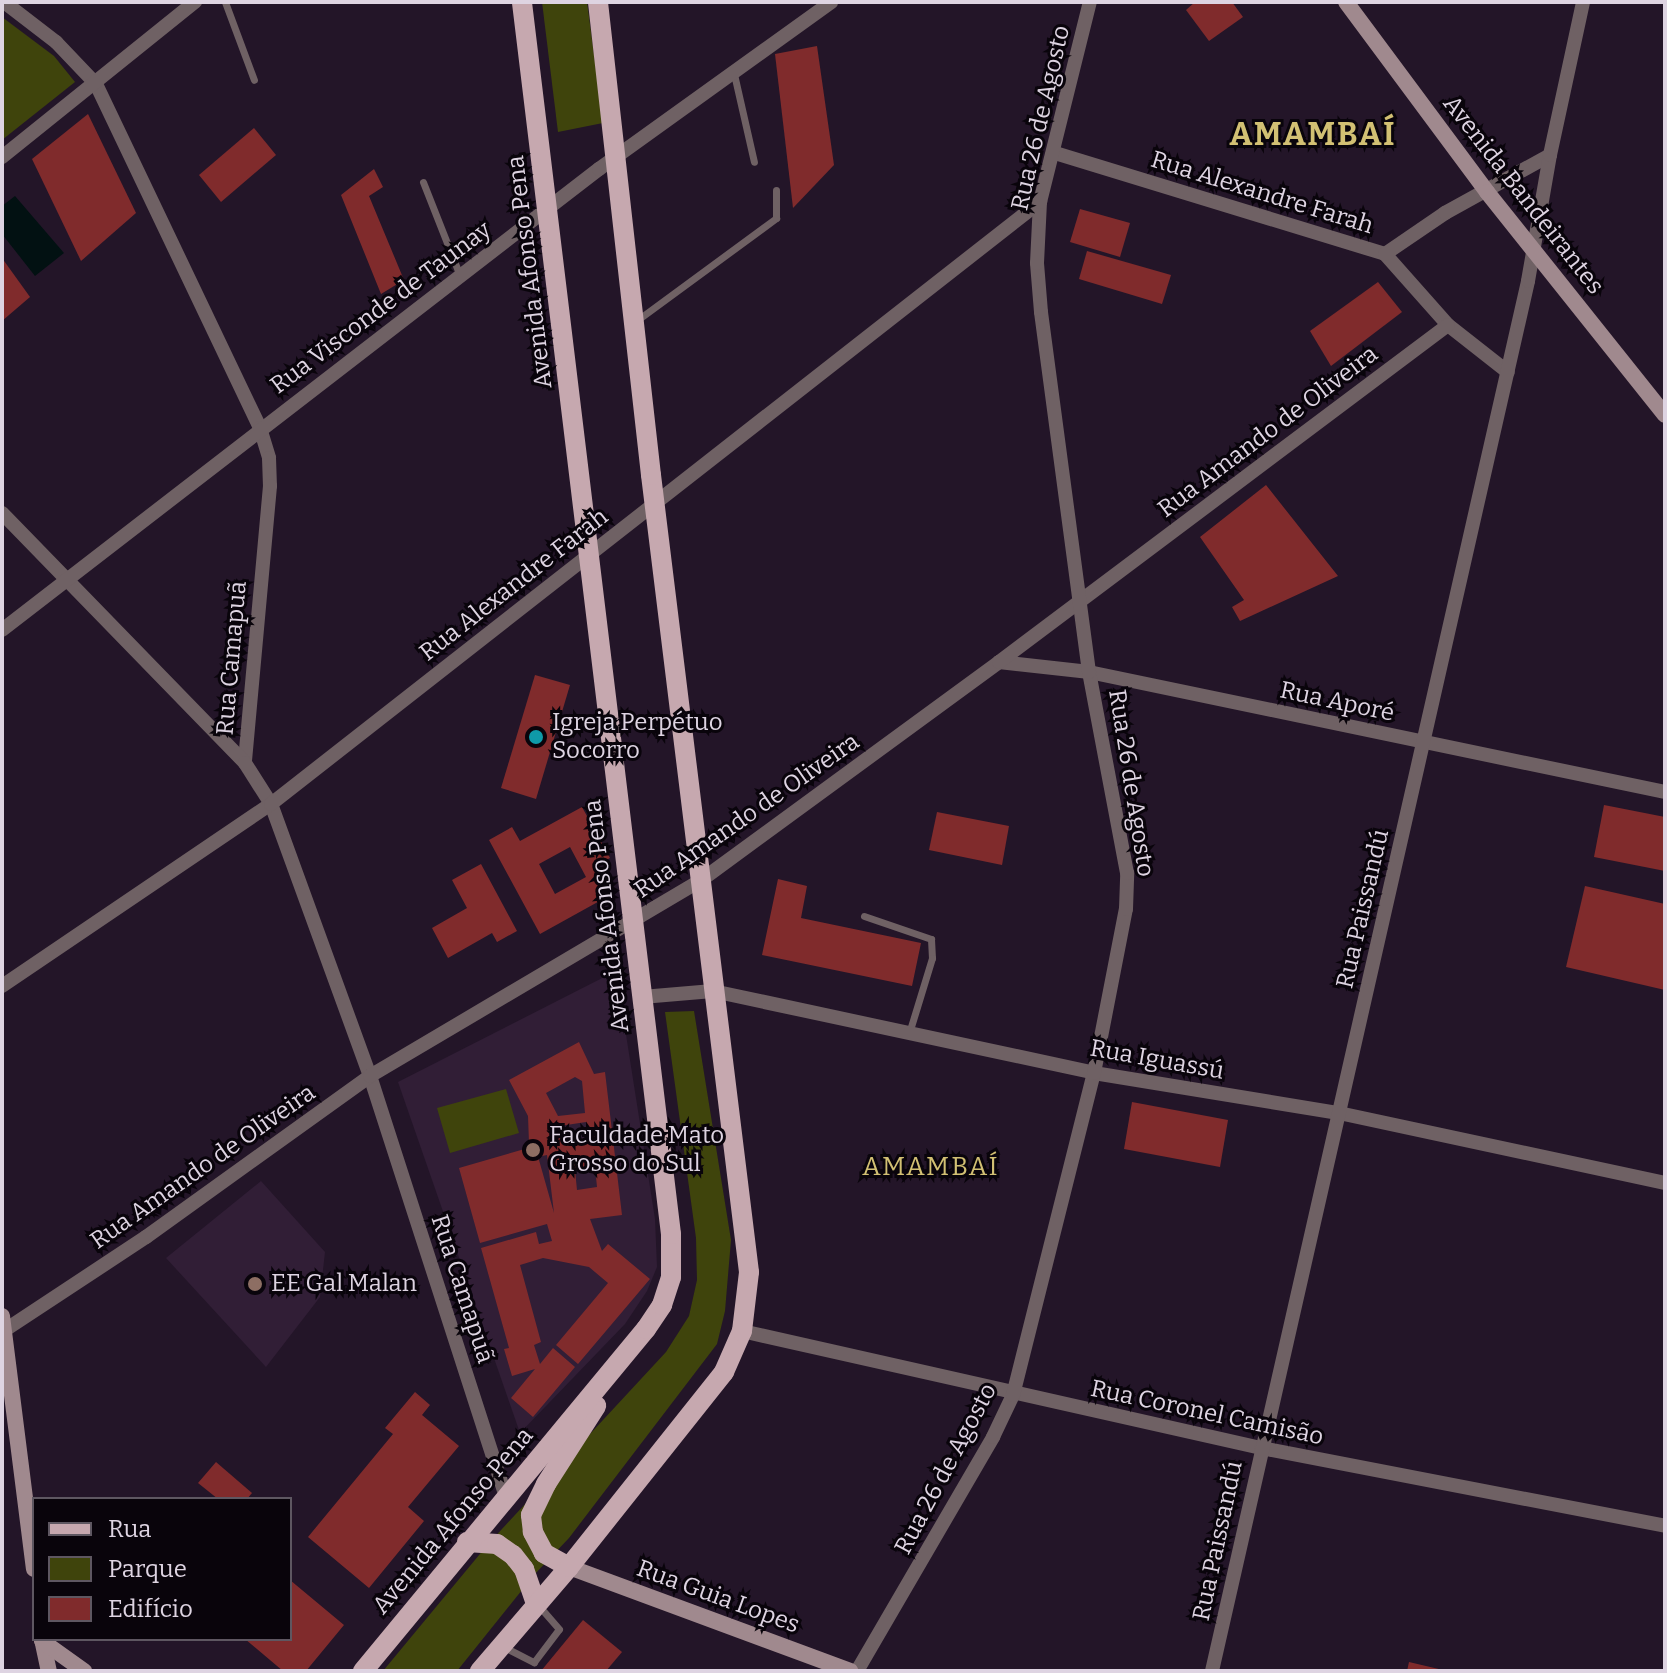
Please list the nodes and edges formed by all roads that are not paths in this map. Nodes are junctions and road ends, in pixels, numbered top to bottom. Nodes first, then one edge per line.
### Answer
1 (4, 2) edge
2 (195, 2) edge
3 (225, 2) edge
4 (522, 2) edge
5 (598, 2) edge
6 (831, 2) edge
7 (1090, 2) edge
8 (1346, 2) edge
9 (1583, 2) edge
10 (734, 74) junction
11 (254, 80) dead end
12 (96, 84) junction
13 (1055, 153) junction
14 (1550, 155) junction
15 (2, 157) edge
16 (616, 157) junction
17 (754, 162) dead end
18 (423, 182) dead end
19 (776, 190) dead end
20 (1487, 192) junction
21 (1040, 202) junction
22 (548, 208) junction
23 (1532, 247) junction
24 (1385, 254) junction
25 (460, 276) junction
26 (634, 322) junction
27 (1448, 325) junction
28 (1508, 372) junction
29 (1665, 415) edge
30 (260, 428) junction
31 (655, 503) junction
32 (2, 513) edge
33 (589, 553) junction
34 (67, 580) junction
35 (1080, 601) junction
36 (2, 630) edge
37 (999, 662) junction
38 (1089, 672) junction
39 (1424, 743) junction
40 (245, 763) junction
41 (1665, 792) edge
42 (271, 804) junction
43 (700, 881) junction
44 (864, 916) dead end
45 (634, 921) junction
46 (2, 986) edge
47 (713, 991) junction
48 (642, 997) junction
49 (909, 1033) junction
50 (1094, 1073) junction
51 (370, 1076) junction
52 (1339, 1113) junction
53 (1665, 1183) edge
54 (4, 1323) edge
55 (646, 1329) junction
56 (742, 1331) junction
57 (1013, 1395) junction
58 (1261, 1448) junction
59 (506, 1497) junction
60 (1665, 1526) edge
61 (467, 1542) junction
62 (32, 1553) edge
63 (569, 1567) junction
64 (536, 1603) junction
65 (42, 1641) edge
66 (43, 1641) edge
67 (501, 1645) junction
68 (49, 1671) edge
69 (84, 1671) edge
70 (363, 1671) edge
71 (480, 1671) edge
72 (850, 1671) edge
73 (857, 1671) edge
74 (1212, 1671) edge

1 - 12 street, Rua Camapuã
2 - 12 street
3 - 11 lane
4 - 22 main road, Avenida Afonso Pena
5 - 16 main road
6 - 10 street, Rua Visconde de Taunay
7 - 13 street, Rua 26 de Agosto
8 - 20 main road, Avenida Bandeirantes
9 - 14 street, Rua Paissandú
10 - 16 street, Rua Visconde de Taunay
10 - 17 lane
12 - 15 street
12 - 30 street, Rua Camapuã
13 - 21 street, Rua 26 de Agosto
13 - 24 street, Rua Alexandre Farah
14 - 20 street
14 - 23 street, Rua Paissandú
16 - 22 street, Rua Visconde de Taunay
16 - 26 main road
18 - 25 lane
19 - 26 lane
20 - 23 main road, Avenida Bandeirantes
20 - 24 street
21 - 31 street, Rua Alexandre Farah
21 - 35 street, Rua 26 de Agosto
22 - 25 street, Rua Visconde de Taunay
22 - 33 main road, Avenida Afonso Pena
23 - 28 street, Rua Paissandú
23 - 29 main road, Avenida Bandeirantes
24 - 27 street, Rua Alexandre Farah
25 - 30 street, Rua Visconde de Taunay
26 - 31 main road
27 - 28 street, Rua Alexandre Farah
27 - 35 street, Rua Amando de Oliveira
28 - 39 street, Rua Paissandú
30 - 34 street, Rua Visconde de Taunay
30 - 40 street, Rua Camapuã
31 - 33 street, Rua Alexandre Farah
31 - 43 main road
32 - 34 street
33 - 42 street, Rua Alexandre Farah
33 - 45 main road, Avenida Afonso Pena
34 - 36 street, Rua Visconde de Taunay
34 - 40 street
35 - 37 street, Rua Amando de Oliveira
35 - 38 street, Rua 26 de Agosto
37 - 38 street, Rua Aporé
37 - 43 street, Rua Amando de Oliveira
38 - 39 street, Rua Aporé
38 - 50 street, Rua 26 de Agosto
39 - 41 street, Rua Aporé
39 - 52 street, Rua Paissandú
40 - 42 street, Rua Camapuã
42 - 46 street, Rua Alexandre Farah
42 - 51 street, Rua Camapuã
43 - 45 street, Rua Amando de Oliveira
43 - 47 main road
44 - 49 lane
45 - 48 main road, Avenida Afonso Pena
45 - 51 street, Rua Amando de Oliveira
47 - 48 street, Rua Iguassú
47 - 49 street, Rua Iguassú
47 - 56 main road
48 - 55 main road, Avenida Afonso Pena
49 - 50 street, Rua Iguassú
50 - 52 street, Rua Iguassú
50 - 57 street, Rua 26 de Agosto
51 - 54 street, Rua Amando de Oliveira
51 - 59 street, Rua Camapuã
52 - 53 street, Rua Iguassú
52 - 58 street, Rua Paissandú
54 - 62 main road
55 - 59 main road, Avenida Afonso Pena
55 - 63 main road
56 - 57 street, Rua Coronel Camisão
56 - 63 main road
57 - 58 street, Rua Coronel Camisão
57 - 73 street, Rua 26 de Agosto
58 - 60 street, Rua Coronel Camisão
58 - 74 street, Rua Paissandú
59 - 61 main road, Avenida Afonso Pena
61 - 64 main road
61 - 70 main road, Avenida Afonso Pena
63 - 64 main road
63 - 72 main road, Rua Guia Lopes
64 - 67 main road
64 - 67 lane
65 - 68 main road
66 - 69 main road
67 - 71 main road

